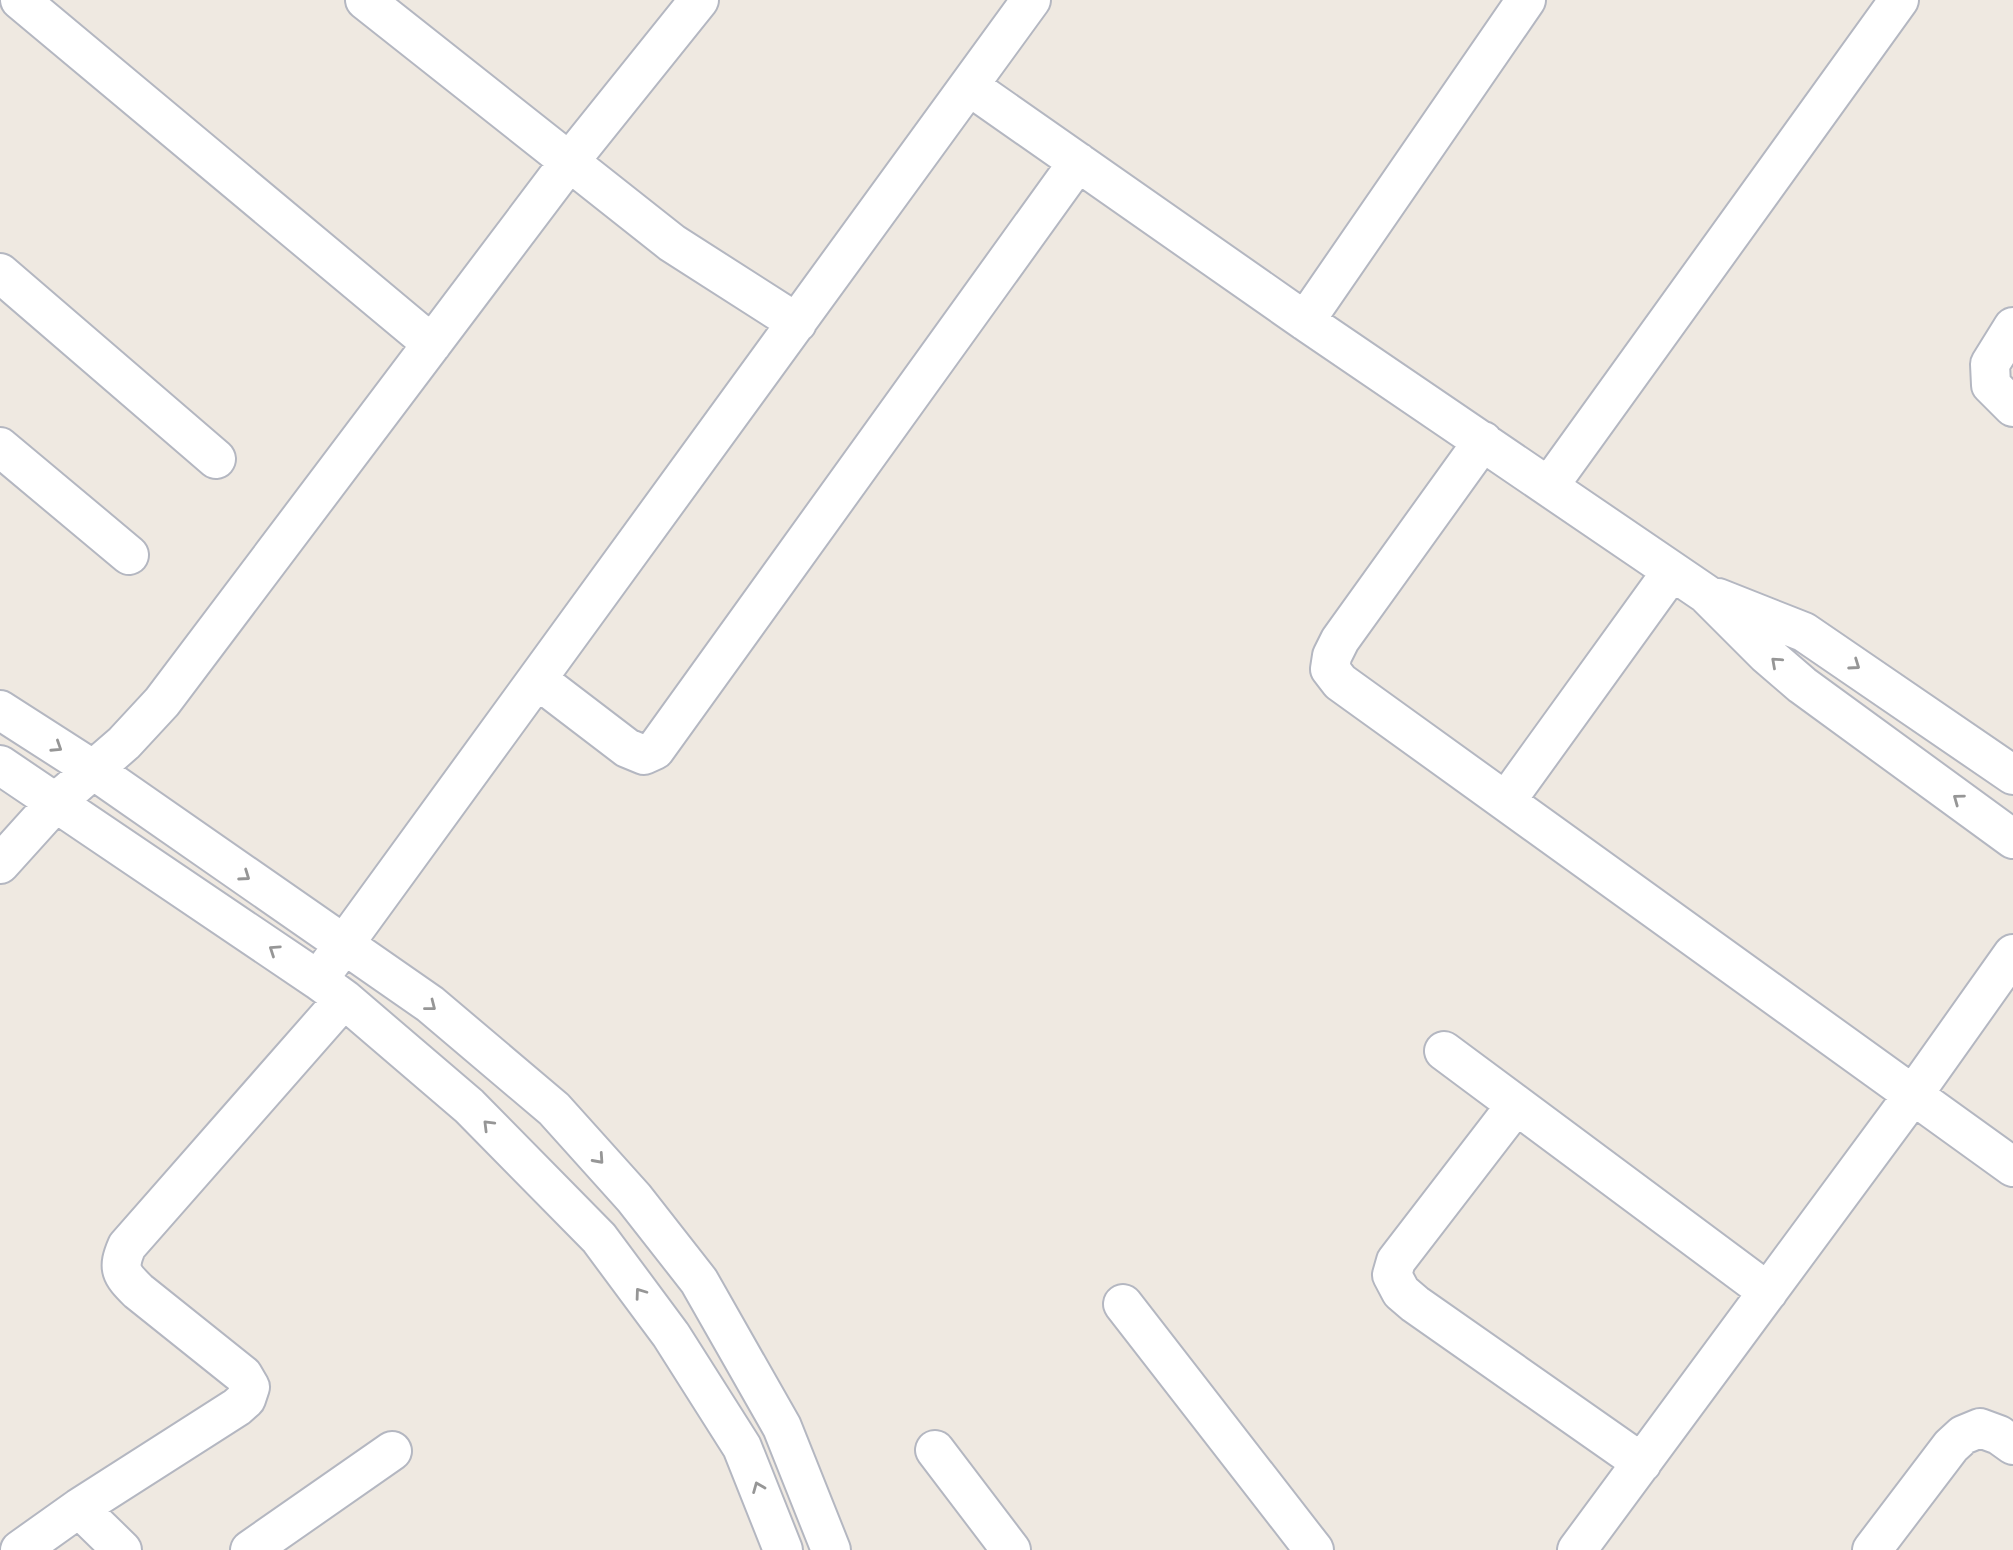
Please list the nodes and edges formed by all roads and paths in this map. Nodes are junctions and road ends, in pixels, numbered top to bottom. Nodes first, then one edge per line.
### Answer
1 (20, 0) edge
2 (365, 0) edge
3 (699, 0) edge
4 (1526, 0) edge
5 (1899, 0) edge
6 (1017, 5) edge
7 (969, 86) junction
8 (569, 162) junction
9 (1078, 162) junction
10 (0, 273) edge
11 (1305, 321) junction
12 (797, 323) junction
13 (2013, 327) edge
14 (432, 344) junction
15 (2013, 407) edge
16 (1483, 441) junction
17 (0, 447) edge
18 (216, 459) dead end
19 (1549, 485) junction
20 (129, 555) dead end
21 (1672, 571) junction
22 (1706, 594) junction
23 (538, 680) junction
24 (0, 710) edge
25 (0, 765) edge
26 (92, 769) junction
27 (2013, 775) edge
28 (1506, 801) junction
29 (55, 802) junction
30 (2013, 839) edge
31 (0, 864) edge
32 (345, 945) junction
33 (2013, 954) edge
34 (331, 989) junction
35 (1444, 1051) dead end
36 (1913, 1094) junction
37 (1516, 1105) junction
38 (2013, 1167) edge
39 (1768, 1292) junction
40 (1123, 1304) dead end
41 (2013, 1445) edge
42 (935, 1450) dead end
43 (392, 1451) dead end
44 (1642, 1463) junction
45 (79, 1508) junction
46 (20, 1550) edge
47 (122, 1550) edge
48 (250, 1550) edge
49 (783, 1550) edge
50 (831, 1550) edge
51 (1011, 1550) edge
52 (1314, 1550) edge
53 (1577, 1550) edge
54 (1872, 1550) edge

1 - 14 street
2 - 8 street
3 - 8 street
4 - 11 street
5 - 19 street
6 - 7 street
7 - 9 street
7 - 12 street
8 - 12 street
8 - 14 street
9 - 11 street
9 - 23 street
10 - 18 street
11 - 16 street
12 - 23 street
13 - 15 street
14 - 26 street
16 - 19 street
16 - 28 street
17 - 20 street
19 - 21 street
21 - 22 street
21 - 28 street
22 -> 27 street
30 -> 22 street
23 - 32 street
24 -> 26 street
25 - 29 street
26 - 29 street
26 -> 32 street
28 - 36 street
29 - 31 street
34 -> 29 street
32 - 34 street
32 -> 50 street
33 - 36 street
34 - 45 street
49 -> 34 street
35 - 37 street
36 - 38 street
36 - 39 street
37 - 39 street
37 - 44 street
39 - 44 street
40 - 52 street
41 - 54 street
42 - 51 street
43 - 48 street
44 - 53 street
45 - 46 street
45 - 47 street

